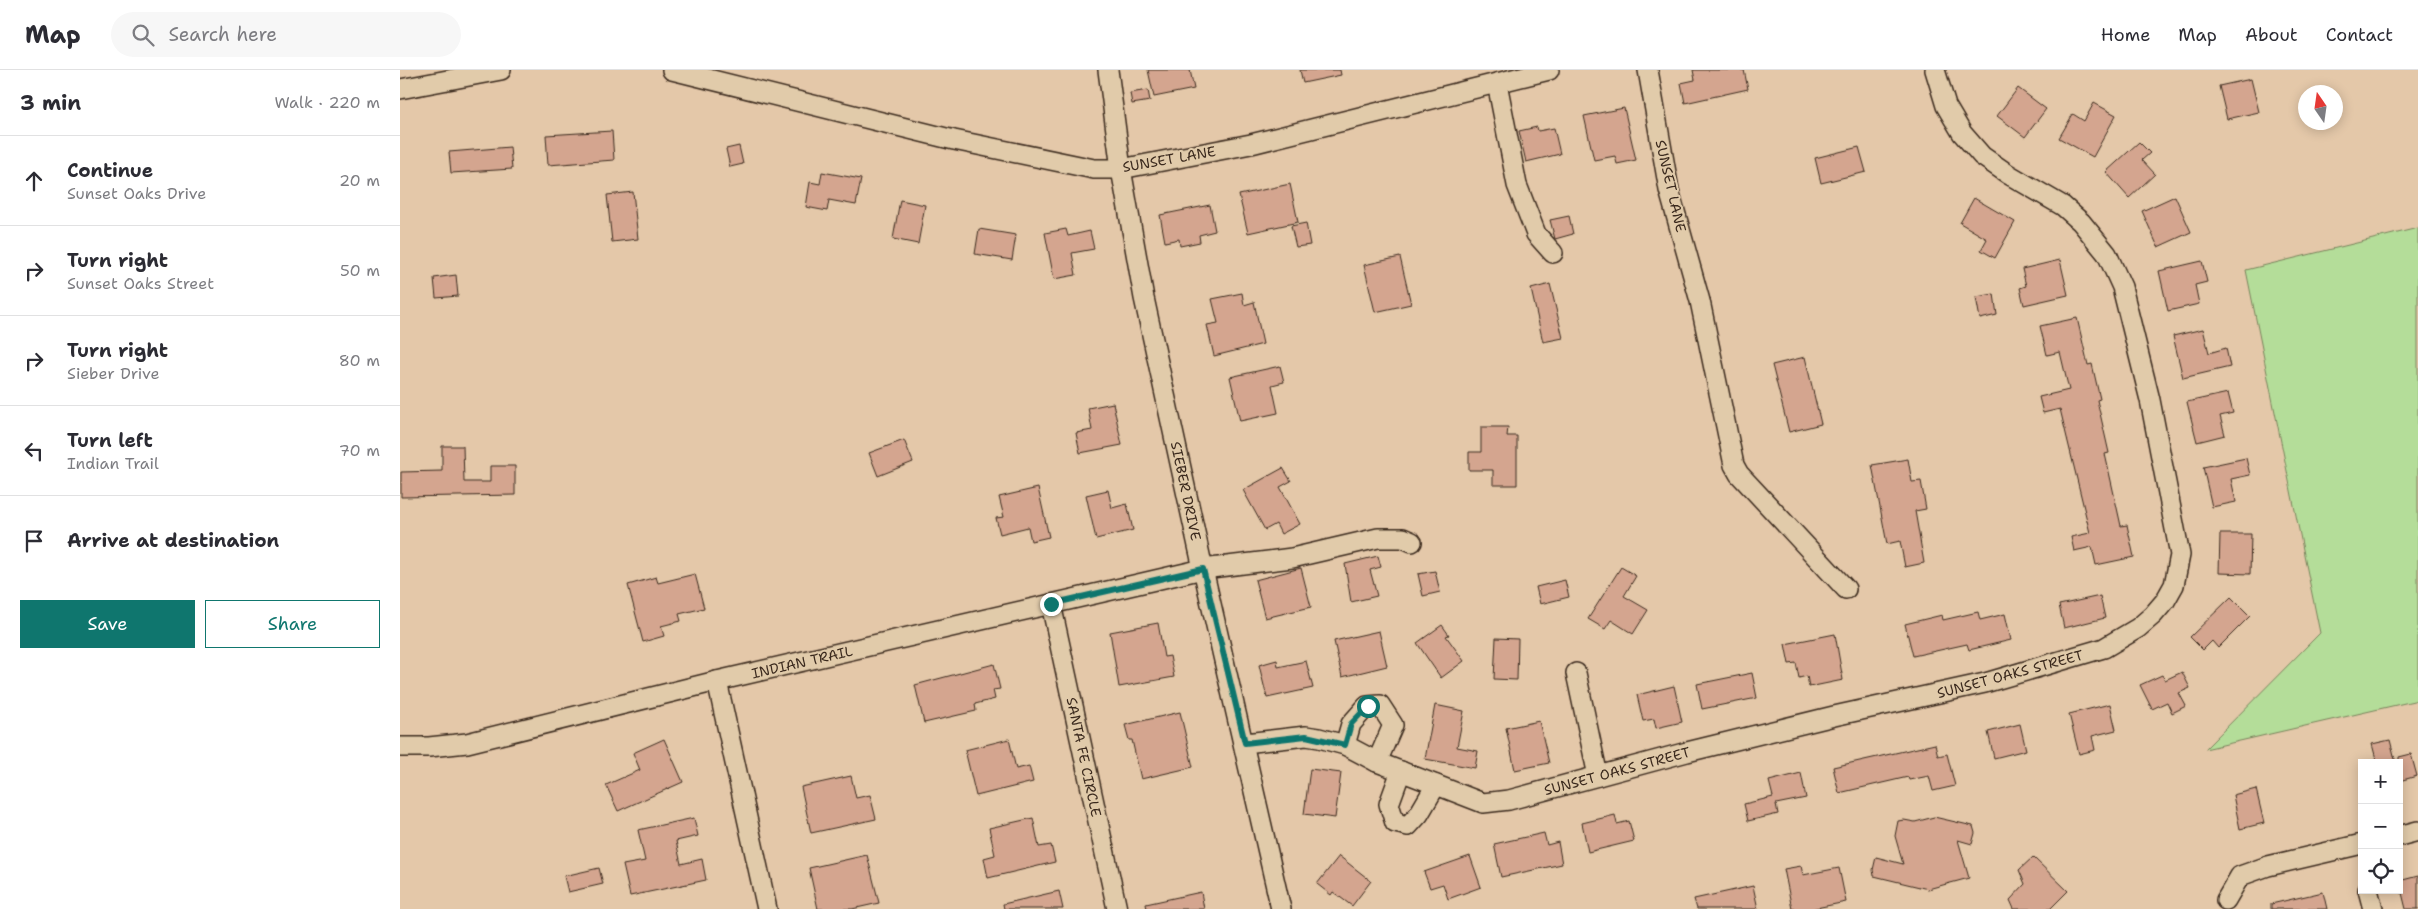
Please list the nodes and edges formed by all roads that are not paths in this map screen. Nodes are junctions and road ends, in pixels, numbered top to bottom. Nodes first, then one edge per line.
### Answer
1 (501, 70) edge
2 (672, 70) edge
3 (1108, 70) edge
4 (1549, 70) edge
5 (1648, 70) edge
6 (1935, 70) edge
7 (709, 74) edge
8 (1497, 83) junction
9 (400, 89) edge
10 (1121, 169) junction
11 (1553, 254) dead end
12 (1412, 542) dead end
13 (1203, 569) junction
14 (1846, 589) dead end
15 (1051, 604) junction
16 (1576, 673) dead end
17 (717, 681) junction
18 (1245, 743) junction
19 (1345, 745) junction
20 (400, 747) edge
21 (1377, 762) junction
22 (1401, 771) junction
23 (1598, 776) junction
24 (1436, 785) junction
25 (2418, 831) edge
26 (2403, 835) edge
27 (2358, 851) edge
28 (2369, 894) edge
29 (2226, 900) dead end
30 (767, 909) edge
31 (1117, 909) edge
32 (1281, 909) edge
33 (2372, 909) edge

1 - 9 street
2 - 7 street, SUNSET LANE
3 - 10 street, SIEBER DRIVE
4 - 8 street, SUNSET LANE
5 - 14 street, SUNSET LANE
6 - 23 street, SUNSET OAKS STREET
7 - 10 street, SUNSET LANE
8 - 10 street, SUNSET LANE
8 - 11 street
10 - 13 street, SIEBER DRIVE
12 - 13 street, INDIAN TRAIL
13 - 15 street, INDIAN TRAIL
13 - 18 street, SIEBER DRIVE
15 - 17 street, INDIAN TRAIL
15 - 31 street, SANTA FE CIRCLE
16 - 23 street
17 - 20 street, INDIAN TRAIL
17 - 30 street
18 - 19 street, SUNSET OAKS STREET
18 - 32 street, SIEBER DRIVE
19 - 21 street, SUNSET OAKS STREET
19 - 21 street
21 - 22 street, SUNSET OAKS STREET
22 - 24 street, SUNSET OAKS STREET
22 - 24 street
23 - 24 street, SUNSET OAKS STREET
25 - 26 street
27 - 29 street
28 - 33 street

